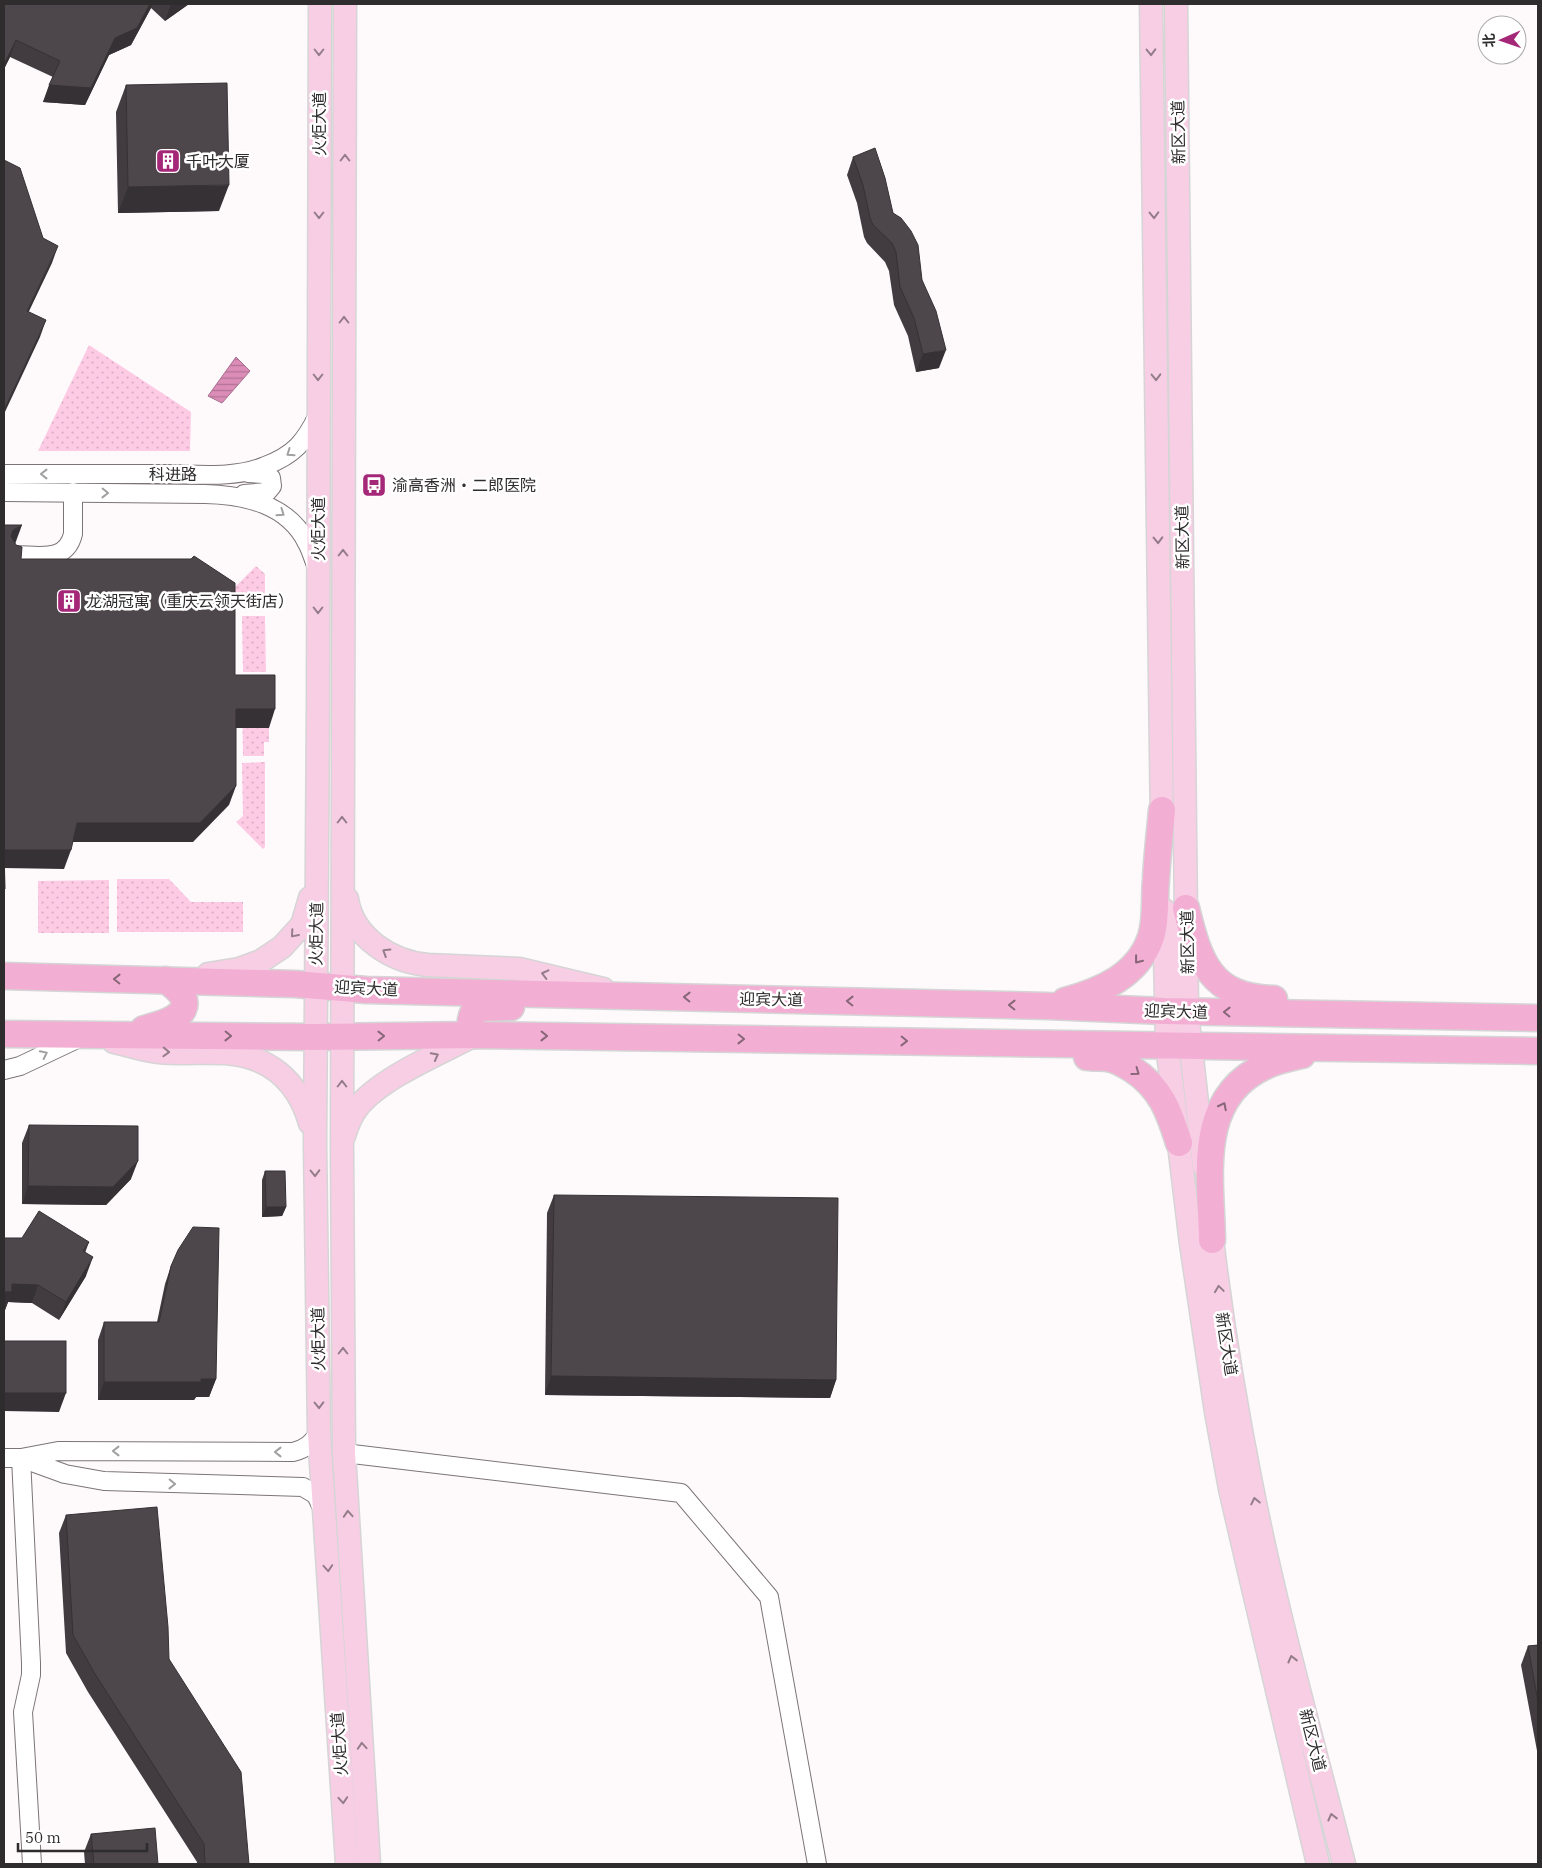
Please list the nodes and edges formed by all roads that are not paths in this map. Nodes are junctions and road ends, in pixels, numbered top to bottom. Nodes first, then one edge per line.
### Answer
1 (320, 4) edge
2 (345, 4) edge
3 (1151, 4) edge
4 (1176, 4) edge
5 (318, 414) junction
6 (241, 472) junction
7 (4, 474) edge
8 (4, 492) edge
9 (73, 492) junction
10 (223, 494) junction
11 (15, 555) edge
12 (318, 571) junction
13 (1162, 810) junction
14 (317, 855) junction
15 (342, 869) junction
16 (1186, 908) junction
17 (4, 976) edge
18 (166, 980) junction
19 (316, 986) junction
20 (342, 988) junction
21 (626, 995) junction
22 (1047, 1006) junction
23 (1176, 1011) junction
24 (1475, 1018) junction
25 (1538, 1018) edge
26 (4, 1034) edge
27 (127, 1034) junction
28 (84, 1036) junction
29 (475, 1036) junction
30 (315, 1037) junction
31 (342, 1037) junction
32 (1006, 1042) junction
33 (1178, 1045) junction
34 (1328, 1048) junction
35 (1538, 1051) edge
36 (4, 1070) edge
37 (1179, 1142) junction
38 (315, 1144) junction
39 (342, 1146) junction
40 (1212, 1240) junction
41 (319, 1432) junction
42 (344, 1453) junction
43 (12, 1458) edge
44 (325, 1517) junction
45 (32, 1864) edge
46 (347, 1864) edge
47 (369, 1864) edge
48 (818, 1864) edge
49 (1318, 1864) edge
50 (1344, 1864) edge

1 -> 5 main road, 火炬大道
15 -> 2 main road, 火炬大道
3 -> 13 main road, 新区大道
4 - 16 main road, 新区大道
5 -> 6 street, 科进路
5 - 12 main road, 火炬大道
6 -> 7 street, 科进路
6 - 10 street
8 - 9 street
9 -> 10 street
9 - 11 street
10 -> 12 street
12 -> 14 main road, 火炬大道
13 -> 22 highway
13 - 23 main road, 新区大道
14 -> 18 main road
14 - 19 main road, 火炬大道
15 - 20 main road, 火炬大道
21 -> 15 main road
16 - 23 main road, 新区大道
16 - 24 highway
18 -> 17 highway, 迎宾大道
18 - 19 highway, 迎宾大道
18 - 27 highway
19 - 20 highway, 迎宾大道
19 - 30 main road, 火炬大道
20 - 21 highway, 迎宾大道
20 - 31 main road, 火炬大道
22 -> 21 highway, 迎宾大道
21 - 29 highway
22 - 23 highway, 迎宾大道
24 -> 23 highway, 迎宾大道
23 - 33 main road, 新区大道
24 - 25 highway, 迎宾大道
26 - 28 highway, 迎宾大道
27 - 28 highway, 迎宾大道
27 -> 30 highway, 迎宾大道
36 -> 28 street
28 -> 38 main road
31 -> 29 highway, 迎宾大道
29 -> 32 highway, 迎宾大道
39 -> 29 main road
30 - 31 highway, 迎宾大道
30 - 38 main road, 火炬大道
39 -> 31 main road, 火炬大道
32 - 33 highway, 迎宾大道
32 -> 37 highway
33 - 34 highway, 迎宾大道
33 - 37 main road, 新区大道
33 - 40 main road, 新区大道
34 - 35 highway, 迎宾大道
40 -> 34 highway
37 - 49 main road, 新区大道
38 -> 41 main road, 火炬大道
42 -> 39 main road, 火炬大道
50 -> 40 main road, 新区大道
41 -> 43 street
41 - 44 main road, 火炬大道
47 -> 42 main road, 火炬大道
42 - 48 street
43 -> 44 street
43 - 45 street
44 -> 46 main road, 火炬大道

